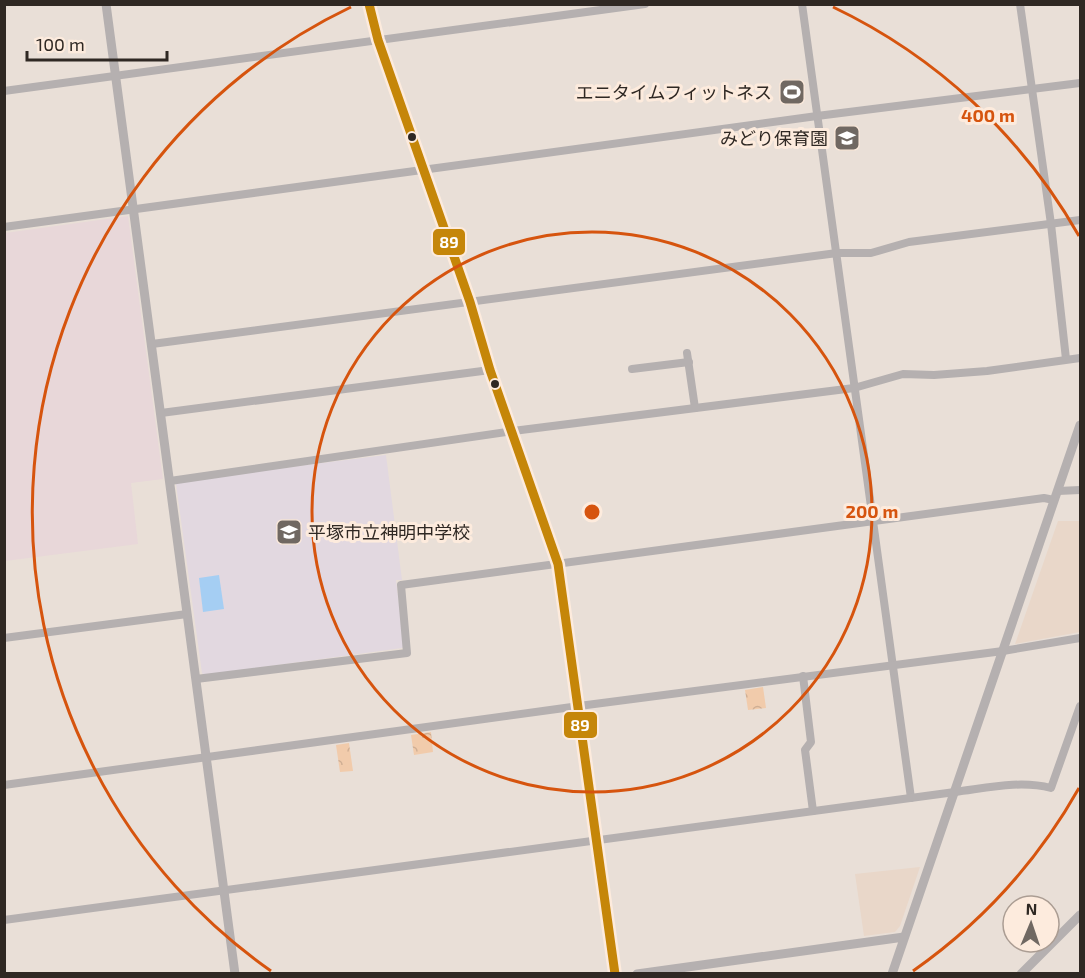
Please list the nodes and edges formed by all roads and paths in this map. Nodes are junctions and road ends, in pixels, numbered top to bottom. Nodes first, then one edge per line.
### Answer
1 (106, 4) edge
2 (369, 4) edge
3 (645, 4) edge
4 (802, 4) edge
5 (1020, 4) edge
6 (608, 7) edge
7 (378, 40) junction
8 (116, 75) junction
9 (1080, 83) edge
10 (1031, 90) junction
11 (4, 91) edge
12 (817, 116) junction
13 (423, 170) junction
14 (134, 210) junction
15 (1080, 220) edge
16 (1051, 224) junction
17 (4, 227) edge
18 (837, 253) junction
19 (470, 302) junction
20 (152, 344) junction
21 (687, 352) dead end
22 (1080, 358) edge
23 (1066, 359) junction
24 (689, 362) junction
25 (632, 369) dead end
26 (490, 370) junction
27 (854, 388) junction
28 (695, 408) junction
29 (161, 413) junction
30 (1080, 425) edge
31 (513, 431) junction
32 (170, 481) junction
33 (1080, 490) edge
34 (1056, 495) junction
35 (872, 522) junction
36 (558, 564) junction
37 (187, 614) junction
38 (4, 638) edge
39 (1080, 638) edge
40 (1003, 651) junction
41 (891, 665) junction
42 (802, 676) junction
43 (196, 679) junction
44 (579, 706) junction
45 (1080, 706) edge
46 (206, 757) junction
47 (4, 785) edge
48 (955, 792) junction
49 (911, 798) junction
50 (813, 811) junction
51 (597, 840) junction
52 (224, 890) junction
53 (1080, 915) edge
54 (4, 920) edge
55 (904, 937) junction
56 (235, 974) edge
57 (615, 974) edge
58 (637, 974) edge
59 (892, 974) edge
60 (1021, 974) edge

1 - 8 street
2 - 7 street
3 - 6 street
4 - 12 street
5 - 10 street
6 - 7 street
7 - 8 street
7 - 13 street
8 - 11 street
8 - 14 street
9 - 10 street
10 - 12 street
10 - 16 street
12 - 13 street
12 - 18 street
13 - 14 street
13 - 19 street
14 - 17 street
14 - 20 street
15 - 16 street
16 - 18 street
16 - 23 street
18 - 19 street
18 - 27 street
19 - 20 street
19 - 26 street
20 - 29 street
21 - 24 street
22 - 23 street
23 - 27 street
24 - 25 street
24 - 28 street
26 - 29 street
26 - 31 street
27 - 28 street
27 - 35 street
28 - 31 street
29 - 32 street
30 - 34 street
31 - 32 street
31 - 36 street
32 - 37 street
33 - 34 street
34 - 35 street
34 - 40 street
35 - 36 street
35 - 41 street
36 - 43 street
36 - 44 street
37 - 38 street
37 - 43 street
39 - 40 street
40 - 41 street
40 - 48 street
41 - 42 street
41 - 49 street
42 - 44 street
42 - 50 street
43 - 46 street
44 - 46 street
44 - 51 street
45 - 48 street
46 - 47 street
46 - 52 street
48 - 49 street
48 - 55 street
49 - 50 street
50 - 51 street
51 - 52 street
51 - 57 street
52 - 54 street
52 - 56 street
53 - 60 street
55 - 58 street
55 - 59 street

